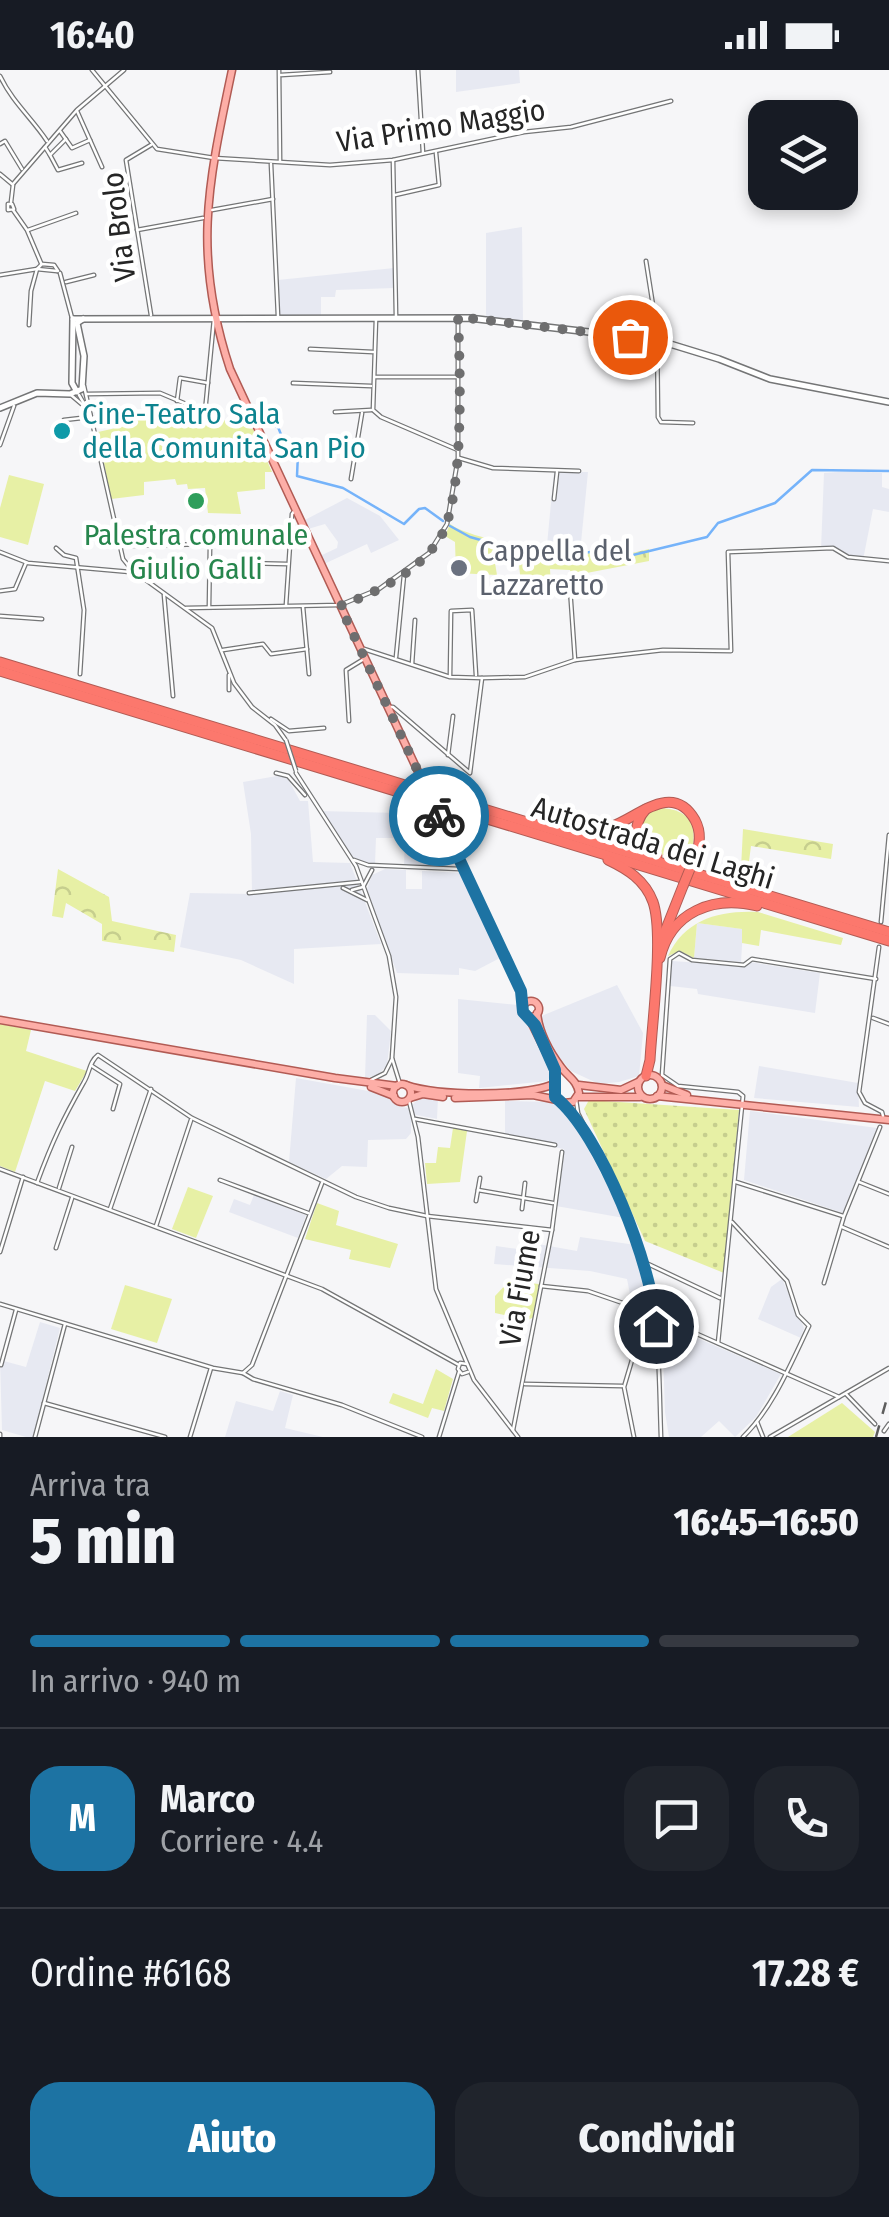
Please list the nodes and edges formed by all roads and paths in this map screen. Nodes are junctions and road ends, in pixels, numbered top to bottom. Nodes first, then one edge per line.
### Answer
1 (92, 70) edge
2 (124, 70) edge
3 (232, 70) edge
4 (418, 70) edge
5 (330, 72) edge
6 (279, 73) edge
7 (0, 76) edge
8 (105, 86) junction
9 (672, 102) dead end
10 (77, 110) junction
11 (58, 130) junction
12 (0, 134) edge
13 (67, 138) junction
14 (90, 140) junction
15 (2, 142) edge
16 (46, 144) junction
17 (152, 144) junction
18 (436, 152) junction
19 (423, 154) junction
20 (50, 156) junction
21 (214, 158) junction
22 (394, 160) junction
23 (272, 162) junction
24 (82, 163) dead end
25 (280, 163) junction
26 (102, 167) dead end
27 (23, 171) junction
28 (0, 174) edge
29 (13, 184) junction
30 (394, 195) junction
31 (274, 200) junction
32 (0, 203) edge
33 (8, 208) junction
34 (76, 213) dead end
35 (206, 214) junction
36 (27, 230) junction
37 (136, 230) junction
38 (646, 261) dead end
39 (42, 264) junction
40 (37, 269) junction
41 (58, 270) junction
42 (0, 275) edge
43 (94, 275) dead end
44 (65, 283) junction
45 (151, 317) junction
46 (214, 317) junction
47 (278, 317) junction
48 (376, 317) junction
49 (396, 317) junction
50 (458, 317) junction
51 (75, 323) junction
52 (29, 326) dead end
53 (215, 335) junction
54 (657, 340) junction
55 (310, 349) dead end
56 (374, 352) junction
57 (72, 357) junction
58 (83, 358) junction
59 (373, 377) junction
60 (459, 377) junction
61 (210, 383) junction
62 (293, 383) dead end
63 (84, 385) junction
64 (373, 386) junction
65 (71, 392) junction
66 (87, 394) junction
67 (15, 400) junction
68 (177, 401) junction
69 (889, 402) edge
70 (0, 408) edge
71 (373, 410) junction
72 (335, 412) dead end
73 (362, 413) junction
74 (92, 416) junction
75 (64, 420) dead end
76 (693, 423) dead end
77 (0, 445) edge
78 (458, 450) junction
79 (458, 458) junction
80 (557, 470) junction
81 (579, 472) dead end
82 (351, 478) dead end
83 (554, 499) dead end
84 (296, 510) junction
85 (291, 540) junction
86 (210, 544) junction
87 (118, 546) junction
88 (56, 548) dead end
89 (0, 552) edge
90 (889, 560) edge
91 (26, 562) junction
92 (250, 562) dead end
93 (289, 564) junction
94 (77, 568) junction
95 (132, 570) junction
96 (404, 574) junction
97 (570, 588) dead end
98 (0, 591) edge
99 (165, 593) junction
100 (286, 606) junction
101 (303, 606) junction
102 (340, 606) junction
103 (186, 608) junction
104 (207, 608) junction
105 (195, 615) junction
106 (0, 616) edge
107 (42, 619) dead end
108 (415, 620) dead end
109 (307, 649) junction
110 (361, 649) junction
111 (222, 650) junction
112 (365, 658) junction
113 (396, 659) junction
114 (575, 660) junction
115 (0, 662) edge
116 (412, 665) junction
117 (0, 671) edge
118 (80, 674) dead end
119 (229, 674) junction
120 (309, 674) dead end
121 (450, 678) junction
122 (479, 678) junction
123 (229, 690) dead end
124 (173, 696) dead end
125 (388, 708) junction
126 (453, 716) dead end
127 (265, 717) junction
128 (348, 721) dead end
129 (324, 728) dead end
130 (448, 757) junction
131 (276, 772) dead end
132 (308, 795) junction
133 (653, 804) junction
134 (518, 818) junction
135 (889, 835) edge
136 (568, 843) junction
137 (353, 860) junction
138 (370, 868) junction
139 (464, 870) junction
140 (358, 872) junction
141 (696, 872) junction
142 (362, 884) junction
143 (338, 886) junction
144 (350, 890) junction
145 (249, 892) dead end
146 (368, 901) junction
147 (804, 915) junction
148 (881, 922) dead end
149 (889, 932) edge
150 (884, 944) edge
151 (657, 961) junction
152 (876, 979) junction
153 (521, 991) junction
154 (532, 1002) junction
155 (524, 1006) junction
156 (537, 1013) junction
157 (528, 1016) junction
158 (872, 1018) junction
159 (0, 1020) edge
160 (889, 1024) edge
161 (392, 1058) junction
162 (90, 1065) junction
163 (335, 1078) junction
164 (571, 1078) junction
165 (651, 1080) junction
166 (361, 1082) junction
167 (556, 1083) junction
168 (578, 1084) junction
169 (401, 1085) junction
170 (150, 1089) junction
171 (394, 1096) junction
172 (658, 1096) junction
173 (577, 1098) junction
174 (644, 1098) junction
175 (409, 1099) junction
176 (703, 1100) junction
177 (561, 1102) junction
178 (743, 1104) junction
179 (113, 1108) dead end
180 (886, 1116) edge
181 (192, 1118) junction
182 (414, 1118) junction
183 (880, 1127) dead end
184 (587, 1134) junction
185 (555, 1145) dead end
186 (72, 1147) dead end
187 (562, 1152) dead end
188 (0, 1169) edge
189 (23, 1177) junction
190 (480, 1178) dead end
191 (220, 1180) dead end
192 (735, 1181) junction
193 (858, 1181) junction
194 (322, 1182) junction
195 (37, 1183) junction
196 (525, 1183) dead end
197 (478, 1190) junction
198 (58, 1191) junction
199 (889, 1194) edge
200 (72, 1196) junction
201 (523, 1198) junction
202 (476, 1201) dead end
203 (554, 1204) junction
204 (522, 1209) dead end
205 (109, 1210) junction
206 (310, 1214) junction
207 (427, 1216) junction
208 (844, 1216) junction
209 (731, 1221) junction
210 (841, 1227) junction
211 (156, 1228) junction
212 (552, 1230) junction
213 (889, 1247) edge
214 (56, 1248) dead end
215 (0, 1252) edge
216 (645, 1263) junction
217 (286, 1276) junction
218 (824, 1283) dead end
219 (542, 1286) junction
220 (722, 1299) junction
221 (0, 1304) edge
222 (16, 1308) junction
223 (646, 1311) junction
224 (655, 1316) junction
225 (66, 1323) junction
226 (718, 1342) junction
227 (889, 1361) edge
228 (1, 1365) edge
229 (462, 1367) junction
230 (212, 1368) junction
231 (888, 1369) edge
232 (786, 1372) junction
233 (243, 1373) junction
234 (474, 1380) junction
235 (524, 1384) junction
236 (624, 1386) junction
237 (846, 1394) junction
238 (839, 1397) junction
239 (44, 1403) junction
240 (758, 1420) junction
241 (874, 1424) dead end
242 (889, 1424) edge
243 (512, 1431) junction
244 (884, 1431) dead end
245 (34, 1437) edge
246 (165, 1437) edge
247 (190, 1437) edge
248 (422, 1437) edge
249 (439, 1437) edge
250 (518, 1437) edge
251 (634, 1437) edge
252 (662, 1437) edge
253 (743, 1437) edge
254 (763, 1437) edge
255 (770, 1437) edge

1 - 8 street
2 - 8 street
3 - 21 main road
4 - 19 street
5 - 6 street
6 - 25 street
7 - 16 street
8 - 10 street
8 - 17 street
9 - 18 street, Via Primo Maggio
10 - 11 street
10 - 14 street
11 - 13 street
11 - 16 street
12 - 15 street
13 - 14 street
13 - 20 street
14 - 26 street
15 - 27 street
16 - 20 street
16 - 27 street
17 - 21 street, Via Primo Maggio
17 - 37 street, Via Brolo
18 - 19 street, Via Primo Maggio
18 - 30 street
19 - 22 street, Via Primo Maggio
20 - 24 street
21 - 23 street, Via Primo Maggio
21 - 35 main road
22 - 25 street, Via Primo Maggio
22 - 30 street
23 - 25 street, Via Primo Maggio
23 - 31 street
27 - 29 street
28 - 29 street
29 - 33 street
30 - 49 street
31 - 35 street
31 - 47 street
32 - 33 street
33 - 36 street
34 - 36 street
35 - 37 street
35 - 46 main road
36 - 39 street
37 - 45 street, Via Brolo
38 - 54 street
39 - 40 street
39 - 41 street
40 - 41 street
40 - 42 street
40 - 52 street
41 - 44 street
43 - 44 street
44 - 51 street
45 - 46 street
45 - 51 street
46 - 47 street
46 - 53 main road
47 - 48 street
48 - 49 street
48 - 56 street
49 - 50 street
50 - 54 street
50 - 60 street
51 - 57 street
51 - 58 street
53 - 61 street
53 - 84 main road
54 - 69 street
54 - 76 street
55 - 56 street
56 - 59 street
57 - 58 street
57 - 65 street
58 - 63 street
59 - 60 street
59 - 64 street
60 - 78 street
61 - 68 street
61 - 68 street
62 - 64 street
63 - 65 street
63 - 66 street
64 - 71 street
65 - 67 street
65 - 74 street
66 - 68 street
66 - 74 street
67 - 70 street
67 - 77 street
71 - 73 street
71 - 78 street
72 - 73 street
73 - 82 street
74 - 75 street
74 - 87 street
78 - 79 street
79 - 80 street
79 - 96 street
80 - 81 street
80 - 83 street
84 - 85 street
84 - 102 main road
85 - 86 street
85 - 93 street
86 - 87 street
86 - 104 street
87 - 95 street
88 - 94 street
89 - 91 street
90 - 114 street
91 - 94 street
91 - 98 street
92 - 93 street
93 - 100 street
94 - 95 street
94 - 118 street
95 - 99 street
96 - 102 street
96 - 113 street
97 - 114 street
99 - 103 street
99 - 124 street
100 - 101 street
100 - 104 street
101 - 102 street
101 - 109 street
102 - 110 main road
103 - 104 street
103 - 105 street
104 - 105 street
105 - 111 street
106 - 107 street
108 - 116 street
109 - 111 street
109 - 120 street
110 - 112 main road
110 - 113 street
111 - 119 street
112 - 125 main road
112 - 128 street
113 - 116 street
114 - 122 street
115 - 134 highway, Autostrada dei Laghi
116 - 121 street
117 - 136 highway, Autostrada dei Laghi
119 - 123 street
119 - 127 street
121 - 122 street
121 - 122 street
122 - 130 street
125 - 130 street
125 - 139 main road, bridge
126 - 130 street
127 - 129 street
127 - 132 street, bridge
131 - 132 street
132 - 137 street
133 - 134 highway
133 - 141 highway
133 - 151 highway, bridge
134 - 141 highway, Autostrada dei Laghi
135 - 148 street
136 - 147 highway, Autostrada dei Laghi
136 - 151 highway
137 - 138 street
137 - 140 street
138 - 139 street
138 - 140 street
138 - 142 street
139 - 153 main road
140 - 142 street
141 - 149 highway, Autostrada dei Laghi
142 - 143 street
142 - 144 street
142 - 146 street
143 - 144 street
143 - 145 street
144 - 146 street
146 - 161 street
147 - 150 highway, Autostrada dei Laghi
147 - 151 highway
150 - 152 street
151 - 165 highway
152 - 158 street
152 - 178 street
153 - 154 main road
153 - 155 main road
154 - 155 main road
154 - 156 main road
155 - 157 main road
156 - 157 main road
156 - 164 main road
157 - 167 main road
158 - 160 street
158 - 180 street
159 - 163 main road
161 - 166 street
161 - 169 street
162 - 170 street
162 - 179 street
162 - 195 street
163 - 166 main road
163 - 171 main road
164 - 167 main road
164 - 168 main road
165 - 168 main road
165 - 172 main road
165 - 174 main road
165 - 176 main road
166 - 169 main road
167 - 169 main road
167 - 177 main road
168 - 173 main road
169 - 171 main road
169 - 175 main road
170 - 181 street
170 - 205 street
171 - 175 main road
172 - 174 main road
172 - 176 main road
173 - 174 main road
173 - 177 main road
173 - 184 street
175 - 177 main road
175 - 182 street
176 - 178 main road
177 - 184 street
178 - 180 main road
178 - 192 street
181 - 194 street
181 - 211 street
182 - 185 street
182 - 207 street
183 - 193 street
184 - 216 street
186 - 198 street
187 - 203 street, Via Fiume
188 - 189 street
189 - 195 street
189 - 215 street
190 - 197 street
191 - 206 street
192 - 208 street
192 - 209 street
193 - 199 street
193 - 208 street
194 - 206 street
194 - 207 street
195 - 198 street
196 - 201 street
197 - 201 street
197 - 202 street
198 - 200 street
200 - 205 street
200 - 214 street
201 - 203 street
201 - 204 street
203 - 212 street, Via Fiume
205 - 211 street
206 - 217 street
207 - 212 street
207 - 229 street
208 - 210 street
209 - 220 street
209 - 232 street
210 - 213 street
210 - 218 street
211 - 217 street
212 - 219 street, Via Fiume
216 - 220 street
216 - 224 street
217 - 229 street
217 - 233 street
219 - 223 street
219 - 235 street, Via Fiume
220 - 226 street
221 - 222 street
222 - 225 street
222 - 228 street
223 - 224 street
223 - 236 street
224 - 226 street
224 - 252 street
225 - 230 street
225 - 239 street
226 - 232 street
227 - 231 street
229 - 234 street
229 - 234 street
229 - 249 street
230 - 233 street
230 - 247 street
231 - 237 street
232 - 238 street
232 - 240 street
233 - 248 street
234 - 243 street
235 - 236 street
235 - 243 street, Via Fiume
236 - 251 street
237 - 238 street
237 - 241 street
238 - 255 street
239 - 245 street
239 - 246 street
240 - 253 street
240 - 254 street
242 - 244 street
243 - 250 street

